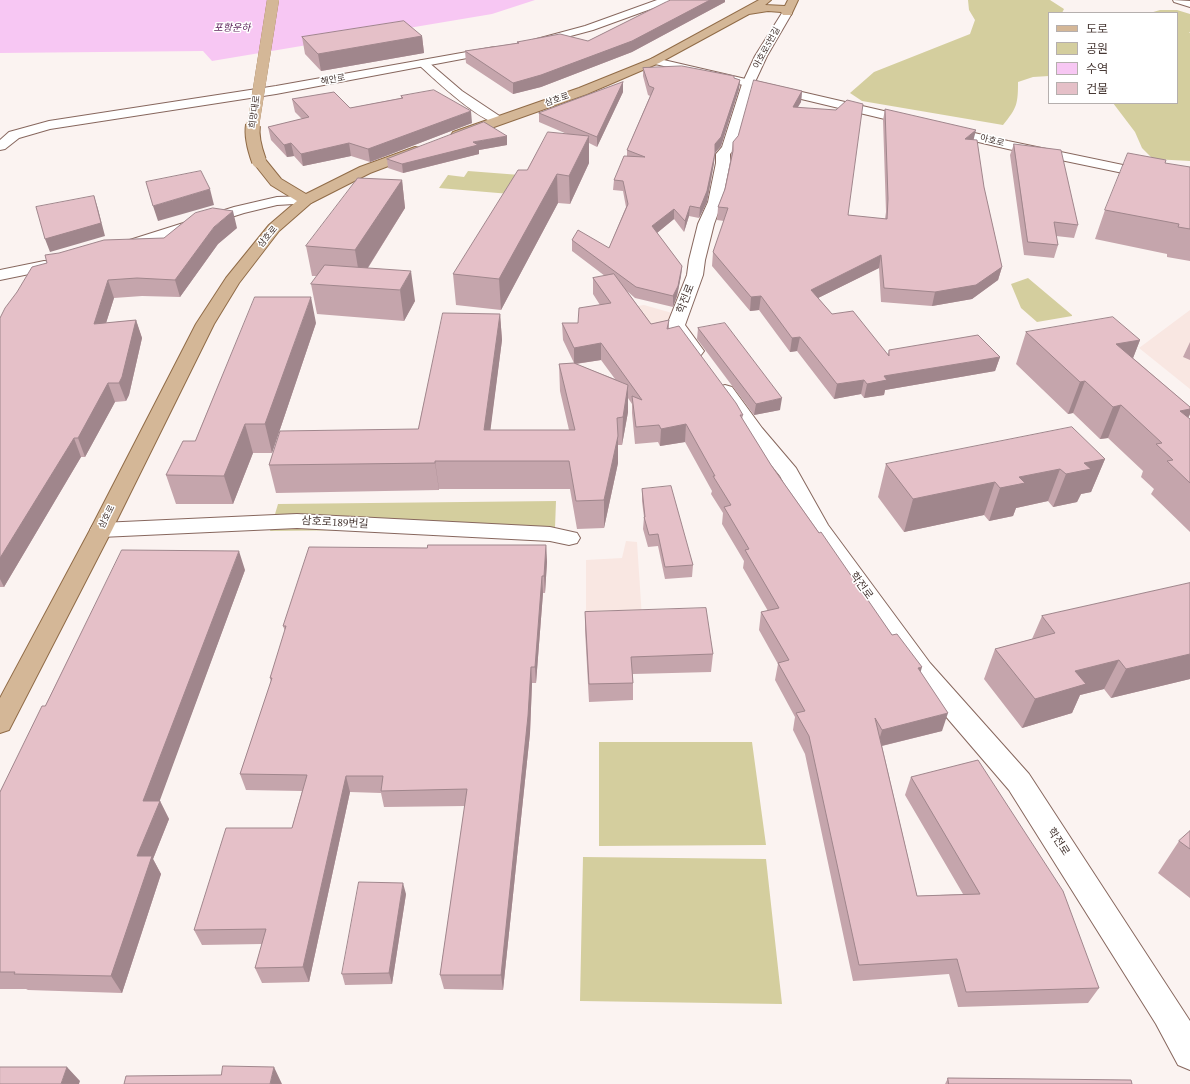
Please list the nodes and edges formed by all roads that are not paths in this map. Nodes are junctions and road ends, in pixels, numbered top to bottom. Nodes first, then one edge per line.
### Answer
1 (273, 0) edge
2 (666, 0) edge
3 (766, 0) edge
4 (793, 0) edge
5 (1178, 0) edge
6 (740, 4) dead end
7 (1190, 4) edge
8 (788, 13) junction
9 (738, 15) junction
10 (528, 44) edge
11 (505, 48) edge
12 (655, 61) junction
13 (424, 64) junction
14 (748, 84) junction
15 (497, 120) junction
16 (446, 139) edge
17 (0, 146) edge
18 (427, 146) edge
19 (1190, 183) edge
20 (306, 200) junction
21 (109, 251) edge
22 (73, 262) edge
23 (44, 266) junction
24 (0, 275) edge
25 (27, 285) edge
26 (101, 530) junction
27 (569, 538) dead end
28 (0, 723) edge
29 (1190, 1053) edge

1 - 20 main road, 희망대로, bridge
2 - 10 street
3 - 9 main road, 삼호로
4 - 8 main road
5 - 7 street
6 - 9 main road
8 - 9 main road
8 - 14 street, 아호로5번길
9 - 12 main road, 삼호로
11 - 13 street, 해안로
12 - 14 street, 아호로
12 - 15 main road, 삼호로
13 - 15 street
13 - 17 street, 해안로
14 - 19 street, 아호로
14 - 29 street, 학전로
15 - 16 main road, 삼호로
18 - 20 main road, 삼호로
20 - 21 street
20 - 26 main road, 삼호로
22 - 23 street
23 - 24 street
23 - 25 street
26 - 27 street, 삼호로189번길
26 - 28 main road, 삼호로

